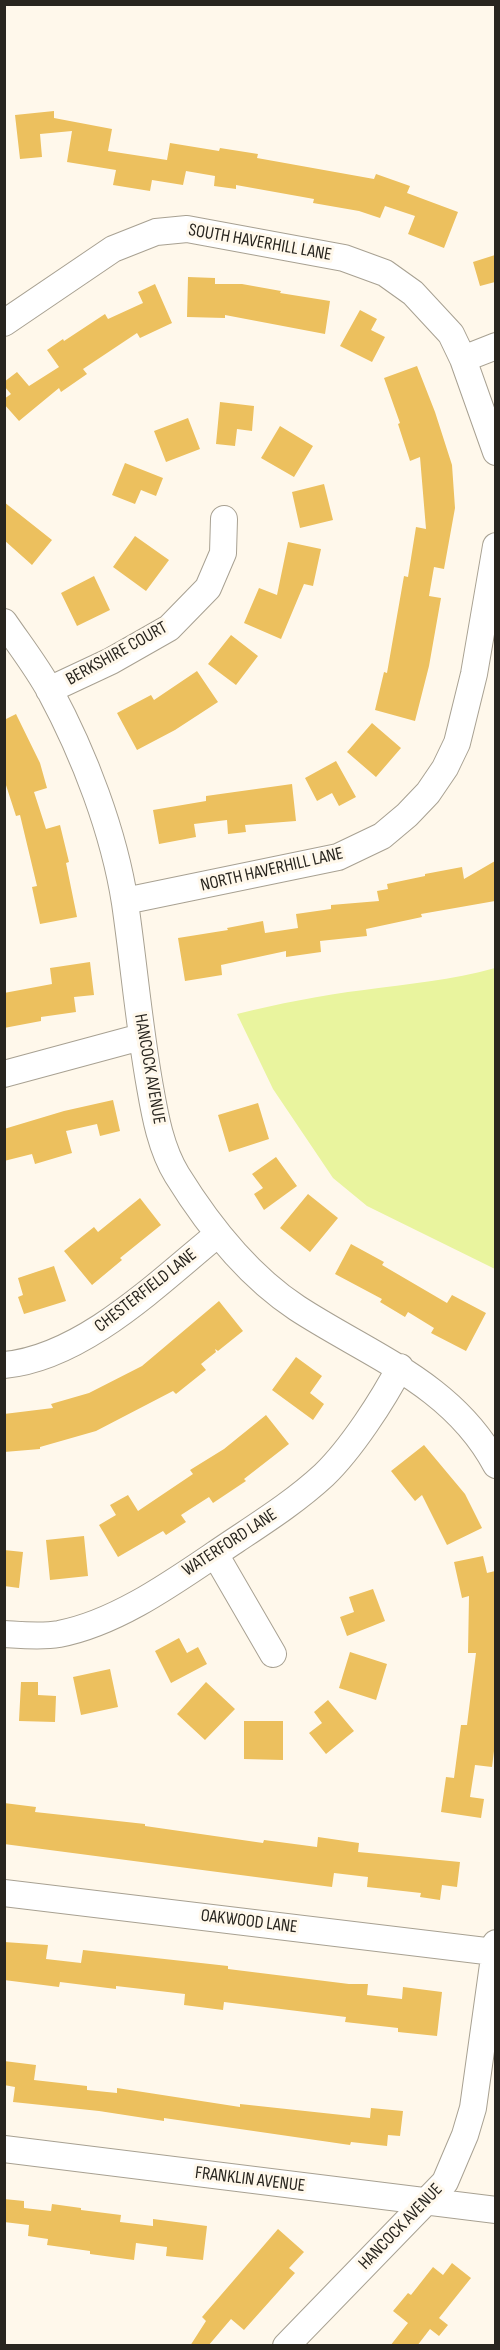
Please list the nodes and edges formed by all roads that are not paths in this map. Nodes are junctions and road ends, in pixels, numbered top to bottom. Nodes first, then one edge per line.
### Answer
1 (4, 323) edge
2 (495, 346) edge
3 (463, 359) junction
4 (495, 452) edge
5 (224, 519) dead end
6 (495, 546) edge
7 (4, 622) edge
8 (49, 690) junction
9 (125, 901) junction
10 (141, 1037) junction
11 (4, 1074) edge
12 (218, 1234) junction
13 (4, 1365) edge
14 (400, 1367) junction
15 (495, 1465) edge
16 (214, 1554) junction
17 (4, 1634) edge
18 (273, 1654) dead end
19 (4, 1893) edge
20 (495, 1948) edge
21 (4, 2150) edge
22 (426, 2201) junction
23 (495, 2210) edge
24 (286, 2346) edge

1 - 3 street, SOUTH HAVERHILL LANE
2 - 3 street
3 - 4 street
5 - 8 street, BERKSHIRE COURT
6 - 9 street, NORTH HAVERHILL LANE
7 - 8 street, HANCOCK AVENUE
8 - 9 street, HANCOCK AVENUE
9 - 10 street, HANCOCK AVENUE
10 - 11 street
10 - 12 street, HANCOCK AVENUE
12 - 13 street, CHESTERFIELD LANE
12 - 14 street, HANCOCK AVENUE
14 - 15 street, HANCOCK AVENUE
14 - 16 street, WATERFORD LANE
16 - 17 street, WATERFORD LANE
16 - 18 street
19 - 20 street, OAKWOOD LANE
20 - 22 street, HANCOCK AVENUE
21 - 22 street, FRANKLIN AVENUE
22 - 23 street, FRANKLIN AVENUE
22 - 24 street, HANCOCK AVENUE

